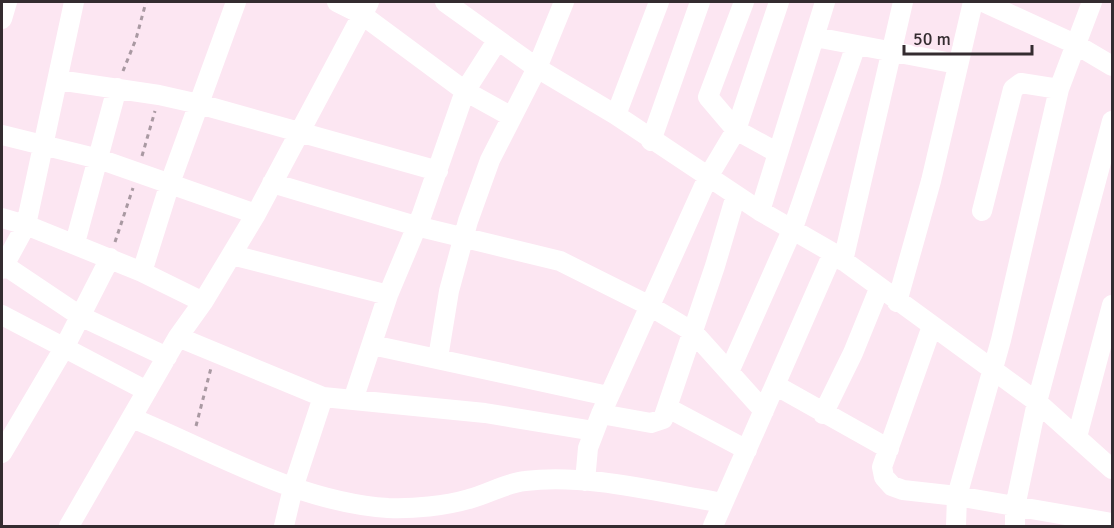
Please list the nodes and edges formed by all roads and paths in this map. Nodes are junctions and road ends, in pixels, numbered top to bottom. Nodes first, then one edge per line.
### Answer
1 (7, 2) edge
2 (74, 2) edge
3 (146, 2) edge
4 (236, 2) edge
5 (337, 2) edge
6 (444, 2) edge
7 (564, 2) edge
8 (659, 2) edge
9 (699, 2) edge
10 (744, 2) edge
11 (779, 2) edge
12 (825, 2) edge
13 (903, 2) edge
14 (973, 2) edge
15 (983, 2) edge
16 (1092, 2) edge
17 (365, 8) edge
18 (2, 19) edge
19 (815, 37) junction
20 (497, 41) junction
21 (1075, 44) junction
22 (856, 45) junction
23 (890, 51) junction
24 (957, 64) junction
25 (1113, 66) edge
26 (537, 68) junction
27 (58, 80) junction
28 (117, 88) junction
29 (1059, 89) junction
30 (465, 91) junction
31 (159, 95) junction
32 (199, 104) junction
33 (616, 115) junction
34 (512, 117) junction
35 (1113, 121) edge
36 (736, 130) junction
37 (299, 131) junction
38 (2, 135) edge
39 (651, 141) junction
40 (44, 143) junction
41 (778, 153) junction
42 (99, 159) junction
43 (138, 171) junction
44 (438, 171) junction
45 (708, 177) junction
46 (170, 183) junction
47 (272, 183) junction
48 (736, 195) junction
49 (760, 211) junction
50 (982, 211) dead end
51 (256, 214) junction
52 (2, 218) edge
53 (26, 225) junction
54 (416, 226) junction
55 (794, 228) junction
56 (464, 237) junction
57 (75, 243) junction
58 (232, 255) junction
59 (838, 257) junction
60 (110, 258) junction
61 (3, 267) edge
62 (142, 272) junction
63 (879, 289) junction
64 (388, 295) junction
65 (203, 302) junction
66 (897, 302) junction
67 (648, 305) junction
68 (1113, 305) edge
69 (2, 315) edge
70 (80, 316) junction
71 (932, 326) junction
72 (693, 332) junction
73 (178, 337) junction
74 (372, 345) junction
75 (64, 348) junction
76 (214, 353) junction
77 (167, 357) junction
78 (438, 358) junction
79 (991, 369) junction
80 (729, 372) junction
81 (775, 385) junction
82 (147, 391) junction
83 (323, 397) junction
84 (353, 400) junction
85 (1037, 402) junction
86 (668, 408) junction
87 (764, 411) junction
88 (601, 413) junction
89 (824, 414) junction
90 (132, 418) junction
91 (1077, 437) junction
92 (191, 442) junction
93 (889, 449) junction
94 (747, 450) junction
95 (2, 453) edge
96 (1113, 469) edge
97 (585, 481) junction
98 (293, 488) junction
99 (957, 496) junction
100 (723, 503) junction
101 (1015, 517) edge
102 (1086, 523) edge
103 (1113, 523) edge
104 (69, 526) edge
105 (284, 526) edge
106 (713, 526) edge
107 (956, 526) edge

1 - 18 street
2 - 27 street
3 - 28 path
4 - 32 street
5 - 17 street
6 - 20 street
7 - 26 street
8 - 33 street
9 - 39 street
10 - 36 street
11 - 36 street
12 - 19 street
13 - 23 street
14 - 24 street
15 - 21 street
16 - 21 street
17 - 30 street
17 - 37 street
19 - 22 street
19 - 41 street
20 - 26 street
20 - 30 street
21 - 25 street
21 - 29 street
22 - 23 street
22 - 55 street
23 - 24 street
23 - 59 street
24 - 66 street
26 - 33 street
26 - 34 street
27 - 28 street
27 - 40 street
28 - 31 street
28 - 42 street
29 - 50 street
29 - 79 street
30 - 34 street
30 - 44 street
31 - 32 street
31 - 43 path
32 - 37 street
32 - 46 street
33 - 39 street
34 - 56 street
35 - 85 street
36 - 41 street
36 - 45 street
37 - 44 street
37 - 47 street
38 - 40 street
39 - 45 street
40 - 42 street
40 - 53 street
41 - 49 street
42 - 43 street
42 - 57 street
43 - 46 street
43 - 60 path
44 - 54 street
45 - 48 street
45 - 67 street
46 - 51 street
46 - 62 street
47 - 51 street
47 - 54 street
48 - 49 street
48 - 72 street
49 - 55 street
51 - 58 street
52 - 53 street
53 - 57 street
53 - 61 street
54 - 56 street
54 - 64 street
55 - 59 street
55 - 80 street
56 - 67 street
56 - 78 street
57 - 60 street
58 - 64 street
58 - 65 street
59 - 63 street
59 - 81 street
60 - 62 street
60 - 70 street
61 - 70 street
62 - 65 street
63 - 66 street
63 - 89 street
64 - 74 street
65 - 73 street
66 - 71 street
67 - 72 street
67 - 88 street
68 - 91 street
69 - 75 street
70 - 75 street
70 - 77 street
71 - 79 street
71 - 93 street
72 - 80 street
72 - 86 street
73 - 76 street
73 - 77 street
74 - 78 street
74 - 84 street
75 - 82 street
75 - 95 street
76 - 83 street
76 - 92 path
77 - 82 street
78 - 88 street
79 - 85 street
79 - 99 street
80 - 87 street
81 - 87 street
81 - 89 street
82 - 90 street
83 - 84 street
83 - 98 street
84 - 88 street
85 - 91 street
85 - 101 street
86 - 88 street
86 - 94 street
87 - 94 street
88 - 97 street
89 - 93 street
90 - 92 street
90 - 104 street
91 - 96 street
92 - 98 street
93 - 99 street
94 - 100 street
97 - 98 street
97 - 100 street
98 - 105 street
99 - 101 street
99 - 107 street
100 - 106 street
101 - 102 street
102 - 103 street

